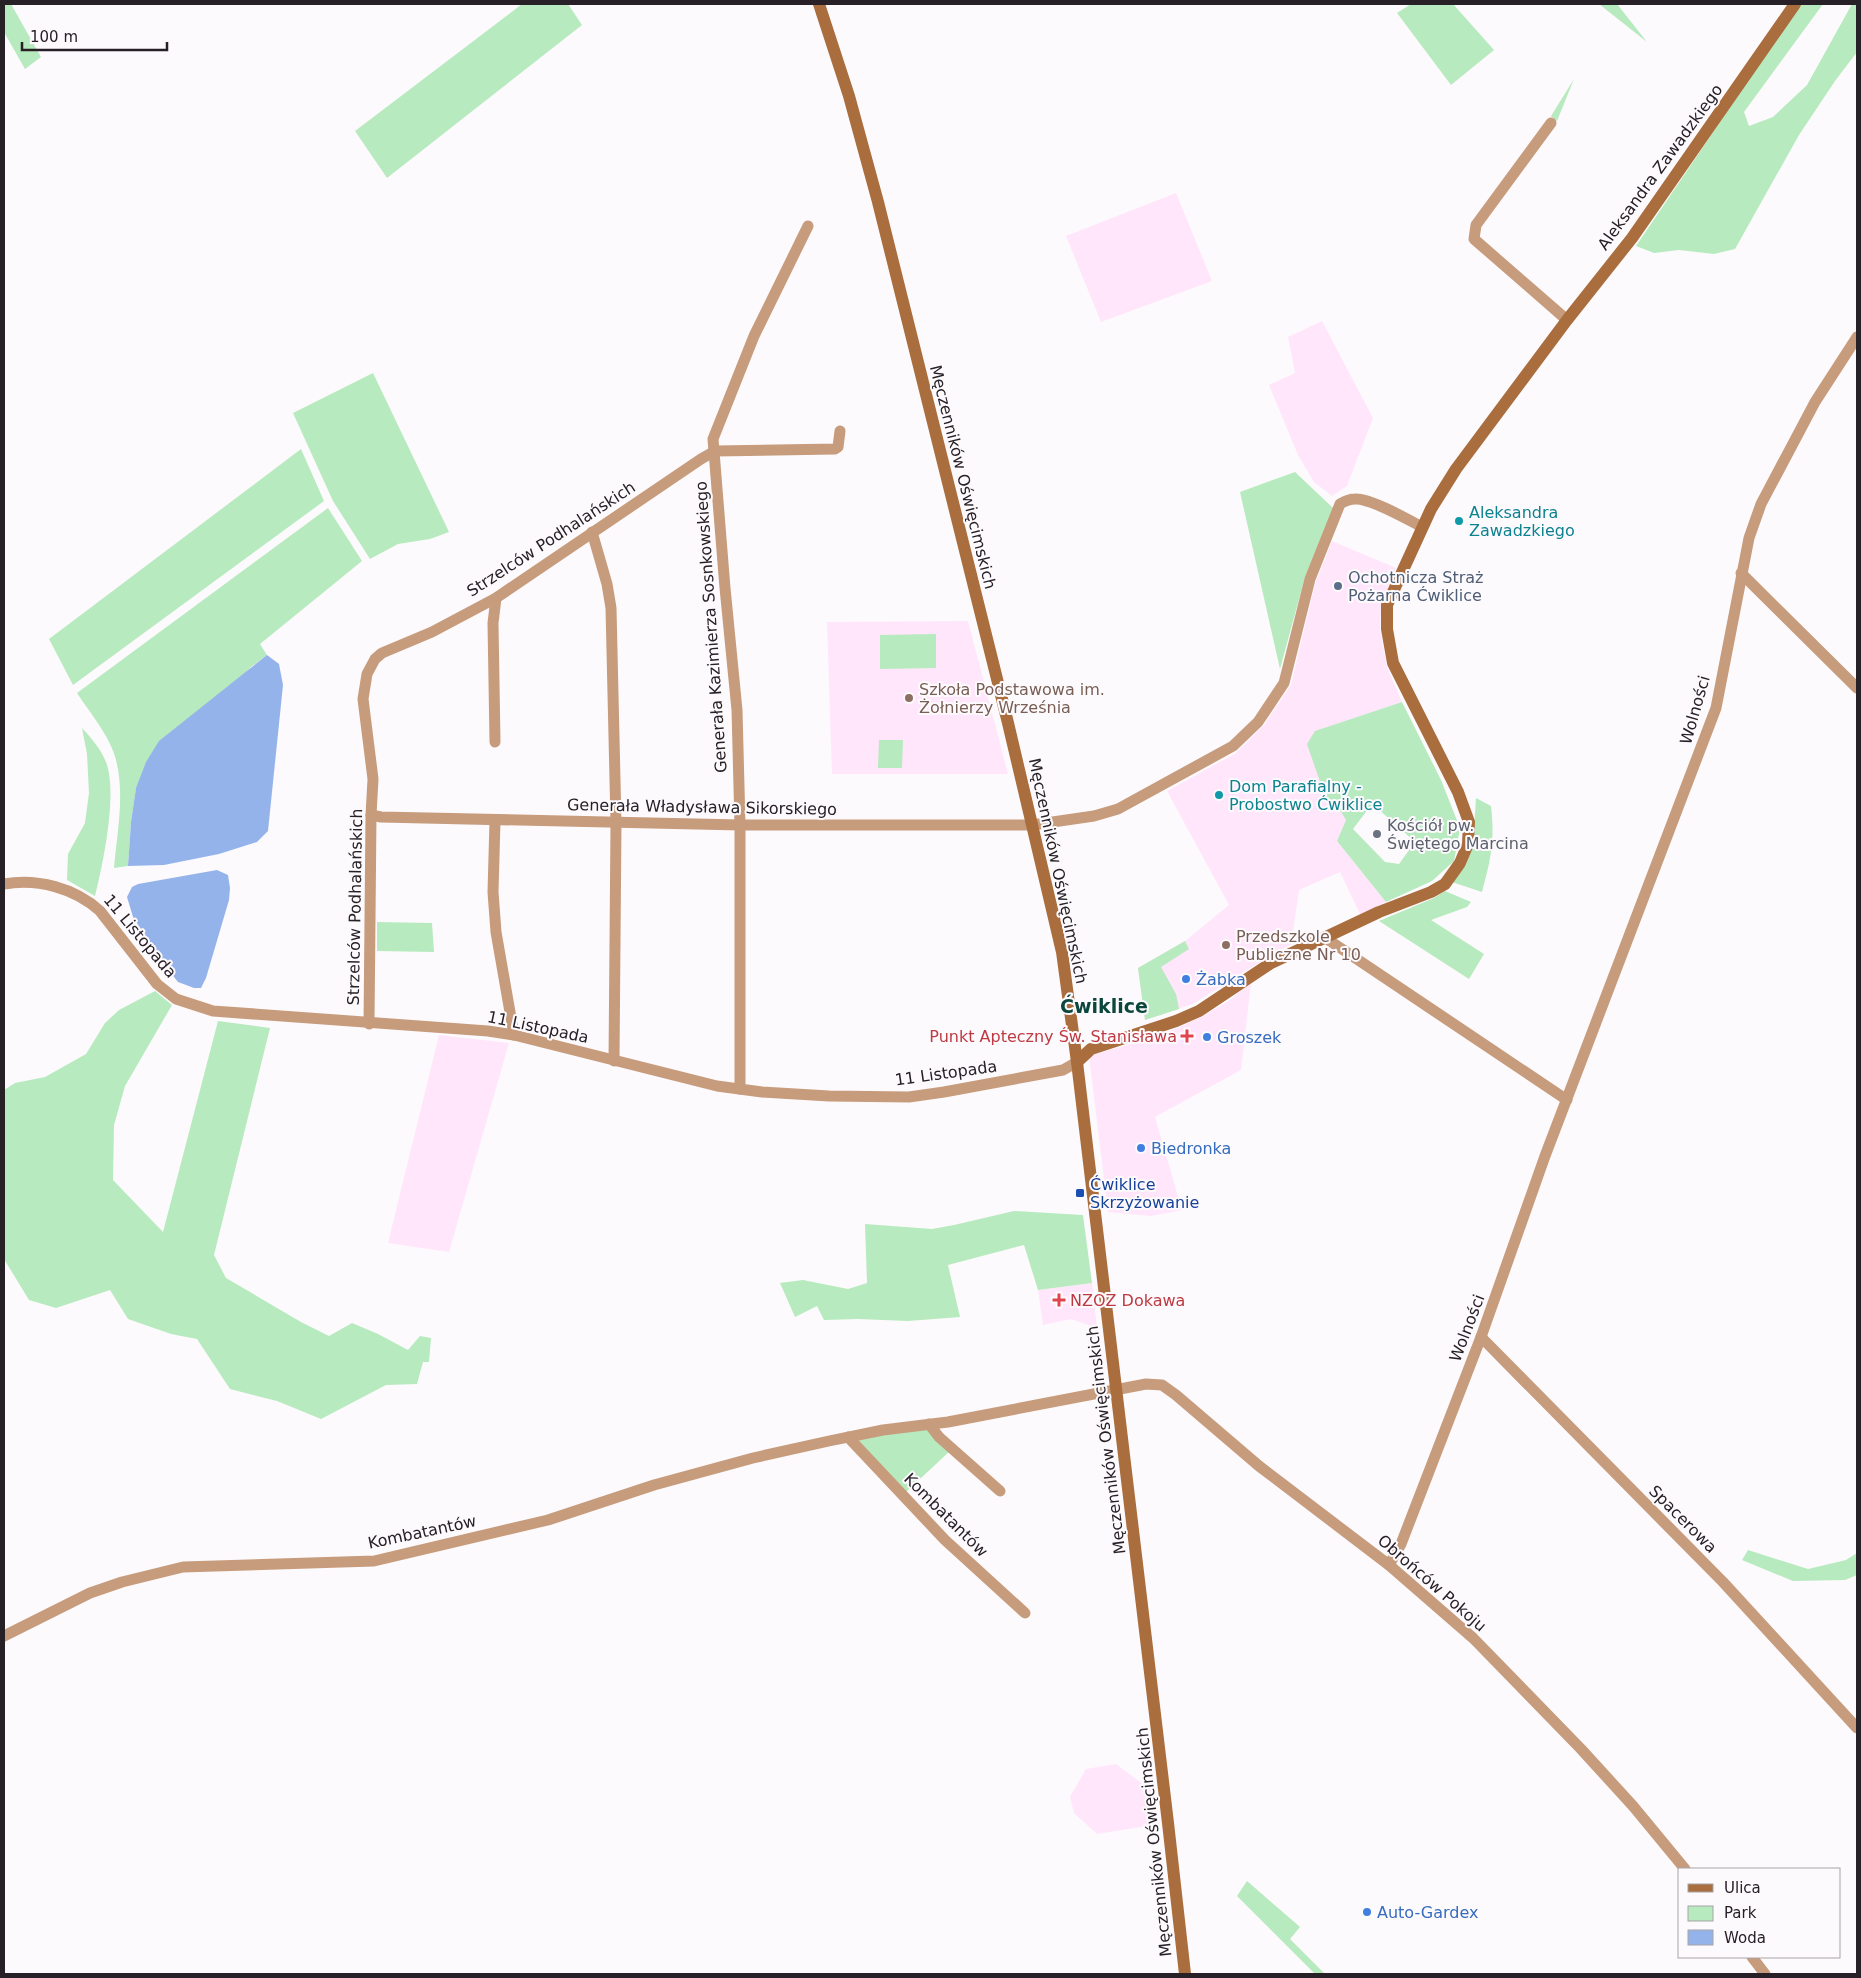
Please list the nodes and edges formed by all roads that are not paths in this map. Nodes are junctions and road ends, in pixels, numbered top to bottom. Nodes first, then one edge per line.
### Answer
1 (819, 4) edge
2 (1795, 4) edge
3 (1551, 123) dead end
4 (808, 226) dead end
5 (1567, 320) junction
6 (1857, 337) edge
7 (840, 431) dead end
8 (716, 451) junction
9 (1422, 526) junction
10 (592, 532) junction
11 (1741, 573) junction
12 (496, 598) junction
13 (1857, 688) edge
14 (495, 742) dead end
15 (371, 815) junction
16 (495, 821) junction
17 (616, 823) junction
18 (740, 825) junction
19 (1032, 825) junction
20 (4, 884) edge
21 (1324, 937) junction
22 (369, 1024) junction
23 (514, 1035) junction
24 (614, 1061) junction
25 (1077, 1062) junction
26 (740, 1089) junction
27 (1567, 1100) junction
28 (1481, 1337) junction
29 (1116, 1389) junction
30 (929, 1424) junction
31 (848, 1437) junction
32 (1000, 1491) dead end
33 (1389, 1565) junction
34 (1025, 1613) dead end
35 (4, 1636) edge
36 (1857, 1728) edge
37 (1684, 1868) edge
38 (1753, 1958) edge
39 (1185, 1974) edge
40 (1765, 1974) edge

1 - 19 main road, Męczenników Oświęcimskich
2 - 5 main road, Aleksandra Zawadzkiego
3 - 5 street
4 - 8 street
5 - 9 main road, Aleksandra Zawadzkiego
6 - 11 street, Wolności
7 - 8 street
8 - 10 street, Strzelców Podhalańskich
8 - 18 street, Generała Kazimierza Sosnkowskiego
9 - 19 street, Generała Władysława Sikorskiego
9 - 21 main road, Aleksandra Zawadzkiego
10 - 12 street, Strzelców Podhalańskich
10 - 17 street
11 - 13 street
11 - 27 street, Wolności
12 - 14 street
12 - 15 street, Strzelców Podhalańskich
15 - 16 street, Generała Władysława Sikorskiego
15 - 22 street, Strzelców Podhalańskich
16 - 17 street, Generała Władysława Sikorskiego
16 - 23 street
17 - 18 street, Generała Władysława Sikorskiego
17 - 24 street
18 - 19 street, Generała Władysława Sikorskiego
18 - 26 street, Generała Kazimierza Sosnkowskiego
19 - 25 main road, Męczenników Oświęcimskich
20 - 22 street, 11 Listopada
21 - 25 main road, Aleksandra Zawadzkiego
21 - 27 street
22 - 23 street, 11 Listopada
23 - 24 street, 11 Listopada
24 - 26 street, 11 Listopada
25 - 26 street, 11 Listopada
25 - 29 main road, Męczenników Oświęcimskich
27 - 28 street, Wolności
28 - 33 street, Wolności
28 - 36 street, Spacerowa
29 - 30 street, Kombatantów
29 - 33 street, Obrońców Pokoju
29 - 39 main road, Męczenników Oświęcimskich
30 - 31 street, Kombatantów
30 - 32 street
31 - 34 street, Kombatantów
31 - 35 street, Kombatantów
33 - 37 street, Obrońców Pokoju
38 - 40 street

